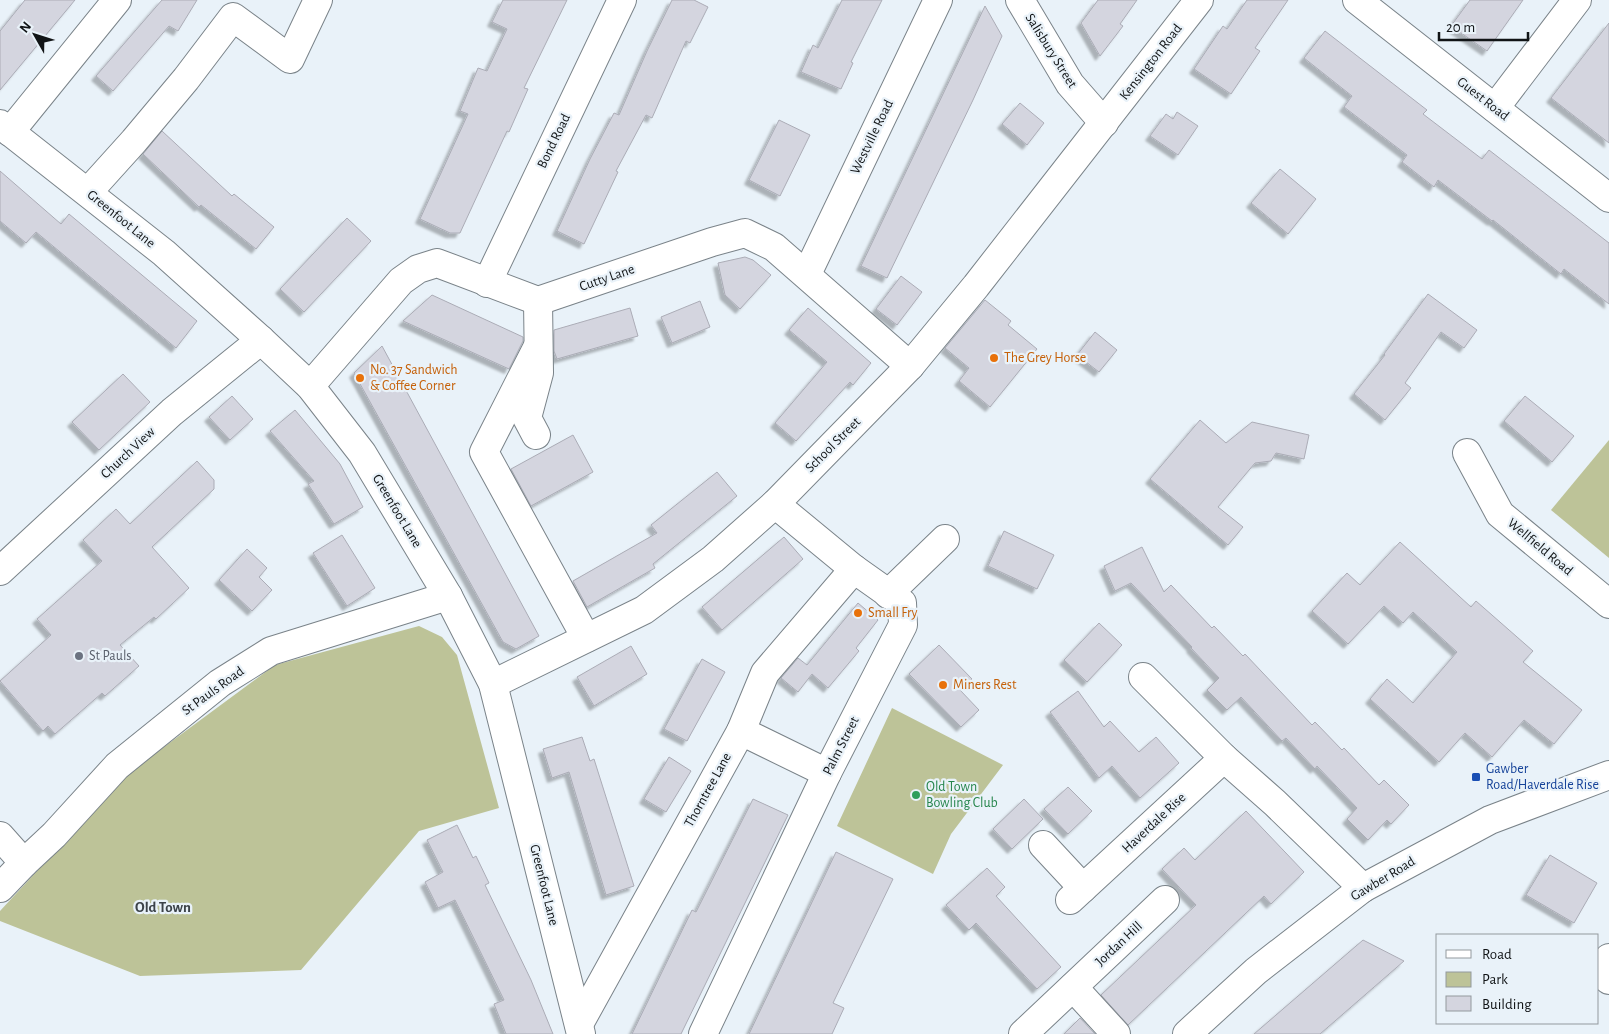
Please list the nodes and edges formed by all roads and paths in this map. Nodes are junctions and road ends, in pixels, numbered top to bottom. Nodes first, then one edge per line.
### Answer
1 (117, 0) edge
2 (318, 0) edge
3 (622, 0) edge
4 (938, 0) edge
5 (1020, 0) edge
6 (1199, 0) edge
7 (1357, 0) edge
8 (1577, 0) edge
9 (1495, 108) junction
10 (1104, 123) junction
11 (5, 128) edge
12 (88, 192) junction
13 (1609, 198) edge
14 (806, 274) junction
15 (487, 282) junction
16 (538, 301) junction
17 (261, 340) junction
18 (538, 346) junction
19 (910, 366) junction
20 (310, 386) junction
21 (536, 435) dead end
22 (1467, 453) dead end
23 (775, 504) junction
24 (945, 539) dead end
25 (854, 569) junction
26 (0, 571) edge
27 (888, 594) junction
28 (448, 596) junction
29 (1609, 604) edge
30 (586, 638) junction
31 (1143, 677) dead end
32 (493, 684) junction
33 (741, 731) junction
34 (1224, 758) junction
35 (827, 773) junction
36 (1609, 775) edge
37 (0, 836) edge
38 (1043, 845) dead end
39 (24, 863) junction
40 (0, 888) edge
41 (1363, 888) junction
42 (1165, 900) dead end
43 (1609, 958) edge
44 (1609, 980) edge
45 (1073, 987) junction
46 (580, 1029) edge
47 (703, 1034) edge
48 (1023, 1034) edge
49 (1116, 1034) edge
50 (1187, 1034) edge

1 - 11 street
2 - 12 street
3 - 15 street, Bond Road
4 - 14 street, Westville Road
5 - 10 street, Salisbury Street
6 - 10 street, Kensington Road
7 - 9 street, Guest Road
8 - 9 street
9 - 13 street, Guest Road
10 - 19 street, School Street
11 - 12 street, Greenfoot Lane
12 - 17 street, Greenfoot Lane
14 - 16 street, Cutty Lane
14 - 19 street, Cutty Lane
15 - 16 street
15 - 20 street
16 - 18 street
17 - 20 street, Greenfoot Lane
17 - 26 street, Church View
18 - 21 street
18 - 30 street
19 - 23 street, School Street
20 - 28 street, Greenfoot Lane
22 - 29 street, Wellfield Road
23 - 25 street, Palm Street
23 - 30 street, School Street
24 - 27 street
25 - 27 street, Palm Street
25 - 33 street, Thorntree Lane
27 - 35 street, Palm Street
28 - 32 street, Greenfoot Lane
28 - 39 street, St Pauls Road
30 - 32 street, School Street
31 - 34 street
32 - 46 street, Greenfoot Lane
33 - 35 street
33 - 46 street, Thorntree Lane
34 - 38 street, Haverdale Rise
34 - 41 street
35 - 47 street, Palm Street
36 - 41 street, Gawber Road
37 - 39 street
39 - 40 street, St Pauls Road
41 - 50 street, Gawber Road
42 - 45 street, Jordan Hill
43 - 44 street
45 - 48 street, Jordan Hill
45 - 49 street

